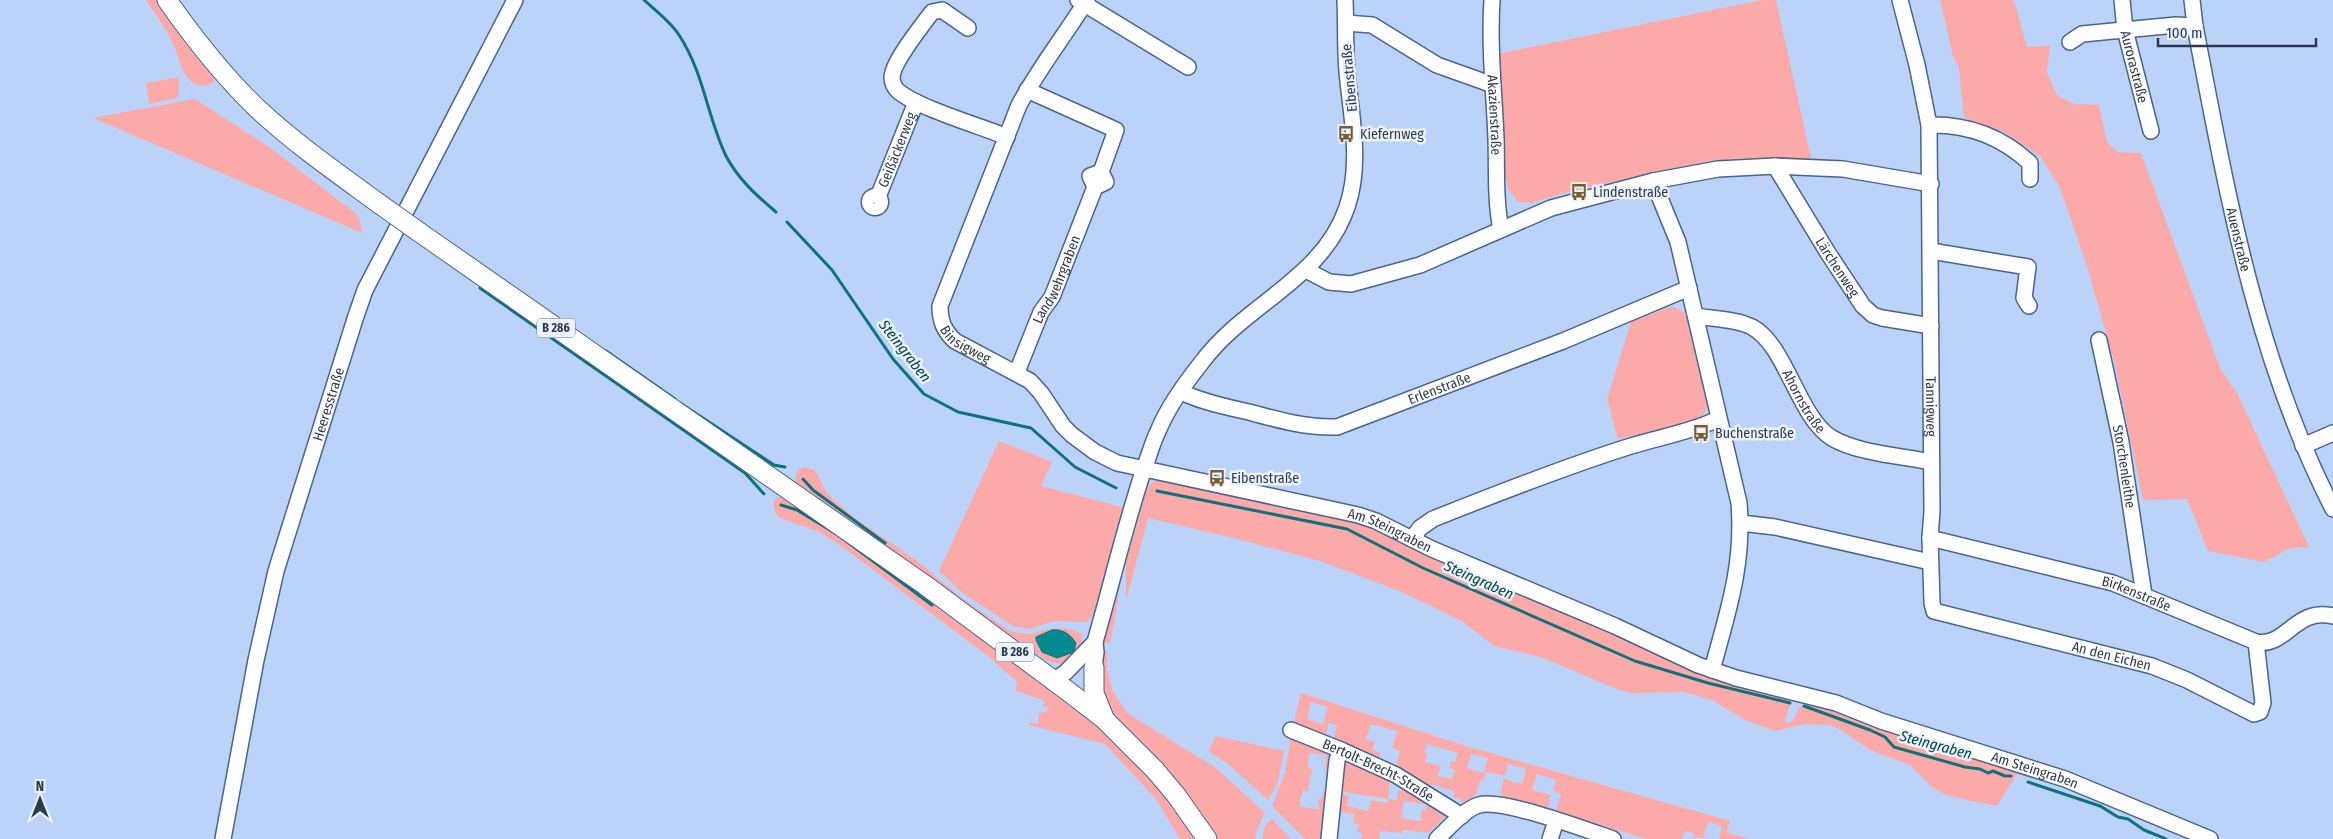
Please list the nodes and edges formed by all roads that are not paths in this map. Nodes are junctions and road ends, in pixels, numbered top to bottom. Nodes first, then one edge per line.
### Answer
1 (167, 0) edge
2 (515, 0) edge
3 (1346, 0) edge
4 (1492, 0) edge
5 (1900, 0) edge
6 (2122, 0) edge
7 (2192, 0) edge
8 (1083, 1) edge
9 (1346, 23) junction
10 (2195, 26) junction
11 (968, 28) dead end
12 (2125, 30) junction
13 (2070, 42) dead end
14 (1188, 67) dead end
15 (1493, 85) junction
16 (1027, 90) junction
17 (916, 102) junction
18 (1929, 125) junction
19 (2151, 131) dead end
20 (1007, 137) junction
21 (1775, 166) junction
22 (2030, 179) dead end
23 (1653, 181) junction
24 (1931, 184) junction
25 (878, 197) dead end
26 (1501, 230) junction
27 (1931, 251) junction
28 (1306, 270) junction
29 (1689, 288) junction
30 (2029, 306) dead end
31 (1696, 316) junction
32 (1931, 326) junction
33 (2099, 340) dead end
34 (1017, 372) junction
35 (1181, 392) junction
36 (1718, 419) junction
37 (2333, 433) edge
38 (2304, 446) junction
39 (1931, 462) junction
40 (1144, 469) junction
41 (2333, 509) edge
42 (1741, 523) junction
43 (1930, 538) junction
44 (1412, 539) junction
45 (1930, 562) junction
46 (2144, 595) junction
47 (2333, 616) edge
48 (1095, 642) junction
49 (2256, 642) junction
50 (1094, 667) junction
51 (1712, 670) junction
52 (1062, 686) junction
53 (1104, 719) junction
54 (1290, 730) dead end
55 (1341, 750) junction
56 (1462, 816) junction
57 (1556, 821) junction
58 (223, 839) edge
59 (1207, 839) edge
60 (1329, 839) edge
61 (1438, 839) edge
62 (1550, 839) edge
63 (1612, 839) edge
64 (2210, 839) edge

1 - 52 main road, B 286, bridge
2 - 58 street, Heeresstraße
3 - 9 street, Eibenstraße
4 - 15 street, Akazienstraße
5 - 18 street, Tannigweg
6 - 12 street, Aurorastraße
7 - 10 street, Auenstraße
8 - 14 street, Binsigweg
8 - 16 street, Binsigweg
9 - 15 street
9 - 28 street, Eibenstraße
10 - 12 street
10 - 38 street, Auenstraße
11 - 17 street, Geißäckerweg
12 - 13 street
12 - 19 street, Aurorastraße
15 - 26 street, Akazienstraße
16 - 20 street, Binsigweg
16 - 34 street, Landwehrgraben
17 - 20 street, Geißäckerweg
17 - 25 street, Geißäckerweg
18 - 22 street
18 - 24 street, Tannigweg
20 - 34 street, Binsigweg
21 - 23 street
21 - 24 street
21 - 32 street, Lärchenweg
23 - 26 street
23 - 29 street
24 - 27 street, Tannigweg
26 - 28 street
27 - 30 street
27 - 32 street, Tannigweg
28 - 35 street, Eibenstraße
29 - 31 street
29 - 35 street, Erlenstraße
31 - 36 street
31 - 39 street, Ahornstraße
32 - 39 street, Tannigweg
33 - 46 street, Storchenleithe
34 - 40 street, Binsigweg
35 - 40 street, Eibenstraße
36 - 42 street
36 - 44 street
37 - 38 street
38 - 41 street, Auenstraße
39 - 43 street, Tannigweg
40 - 44 street, Am Steingraben
40 - 48 street
42 - 45 street
42 - 51 street
43 - 45 street, Tannigweg
43 - 46 street, Birkenstraße
44 - 51 street, Am Steingraben
45 - 49 street, An den Eichen
46 - 49 street, Birkenstraße
47 - 49 street
48 - 50 street
48 - 52 street
50 - 52 main road
50 - 53 main road
51 - 64 street, Am Steingraben
52 - 53 main road, B 286
53 - 59 main road, B 286
54 - 55 street, Bertolt-Brecht-Straße
55 - 56 street, Bertolt-Brecht-Straße
55 - 60 street
56 - 57 street
56 - 61 street
57 - 62 street
57 - 63 street

